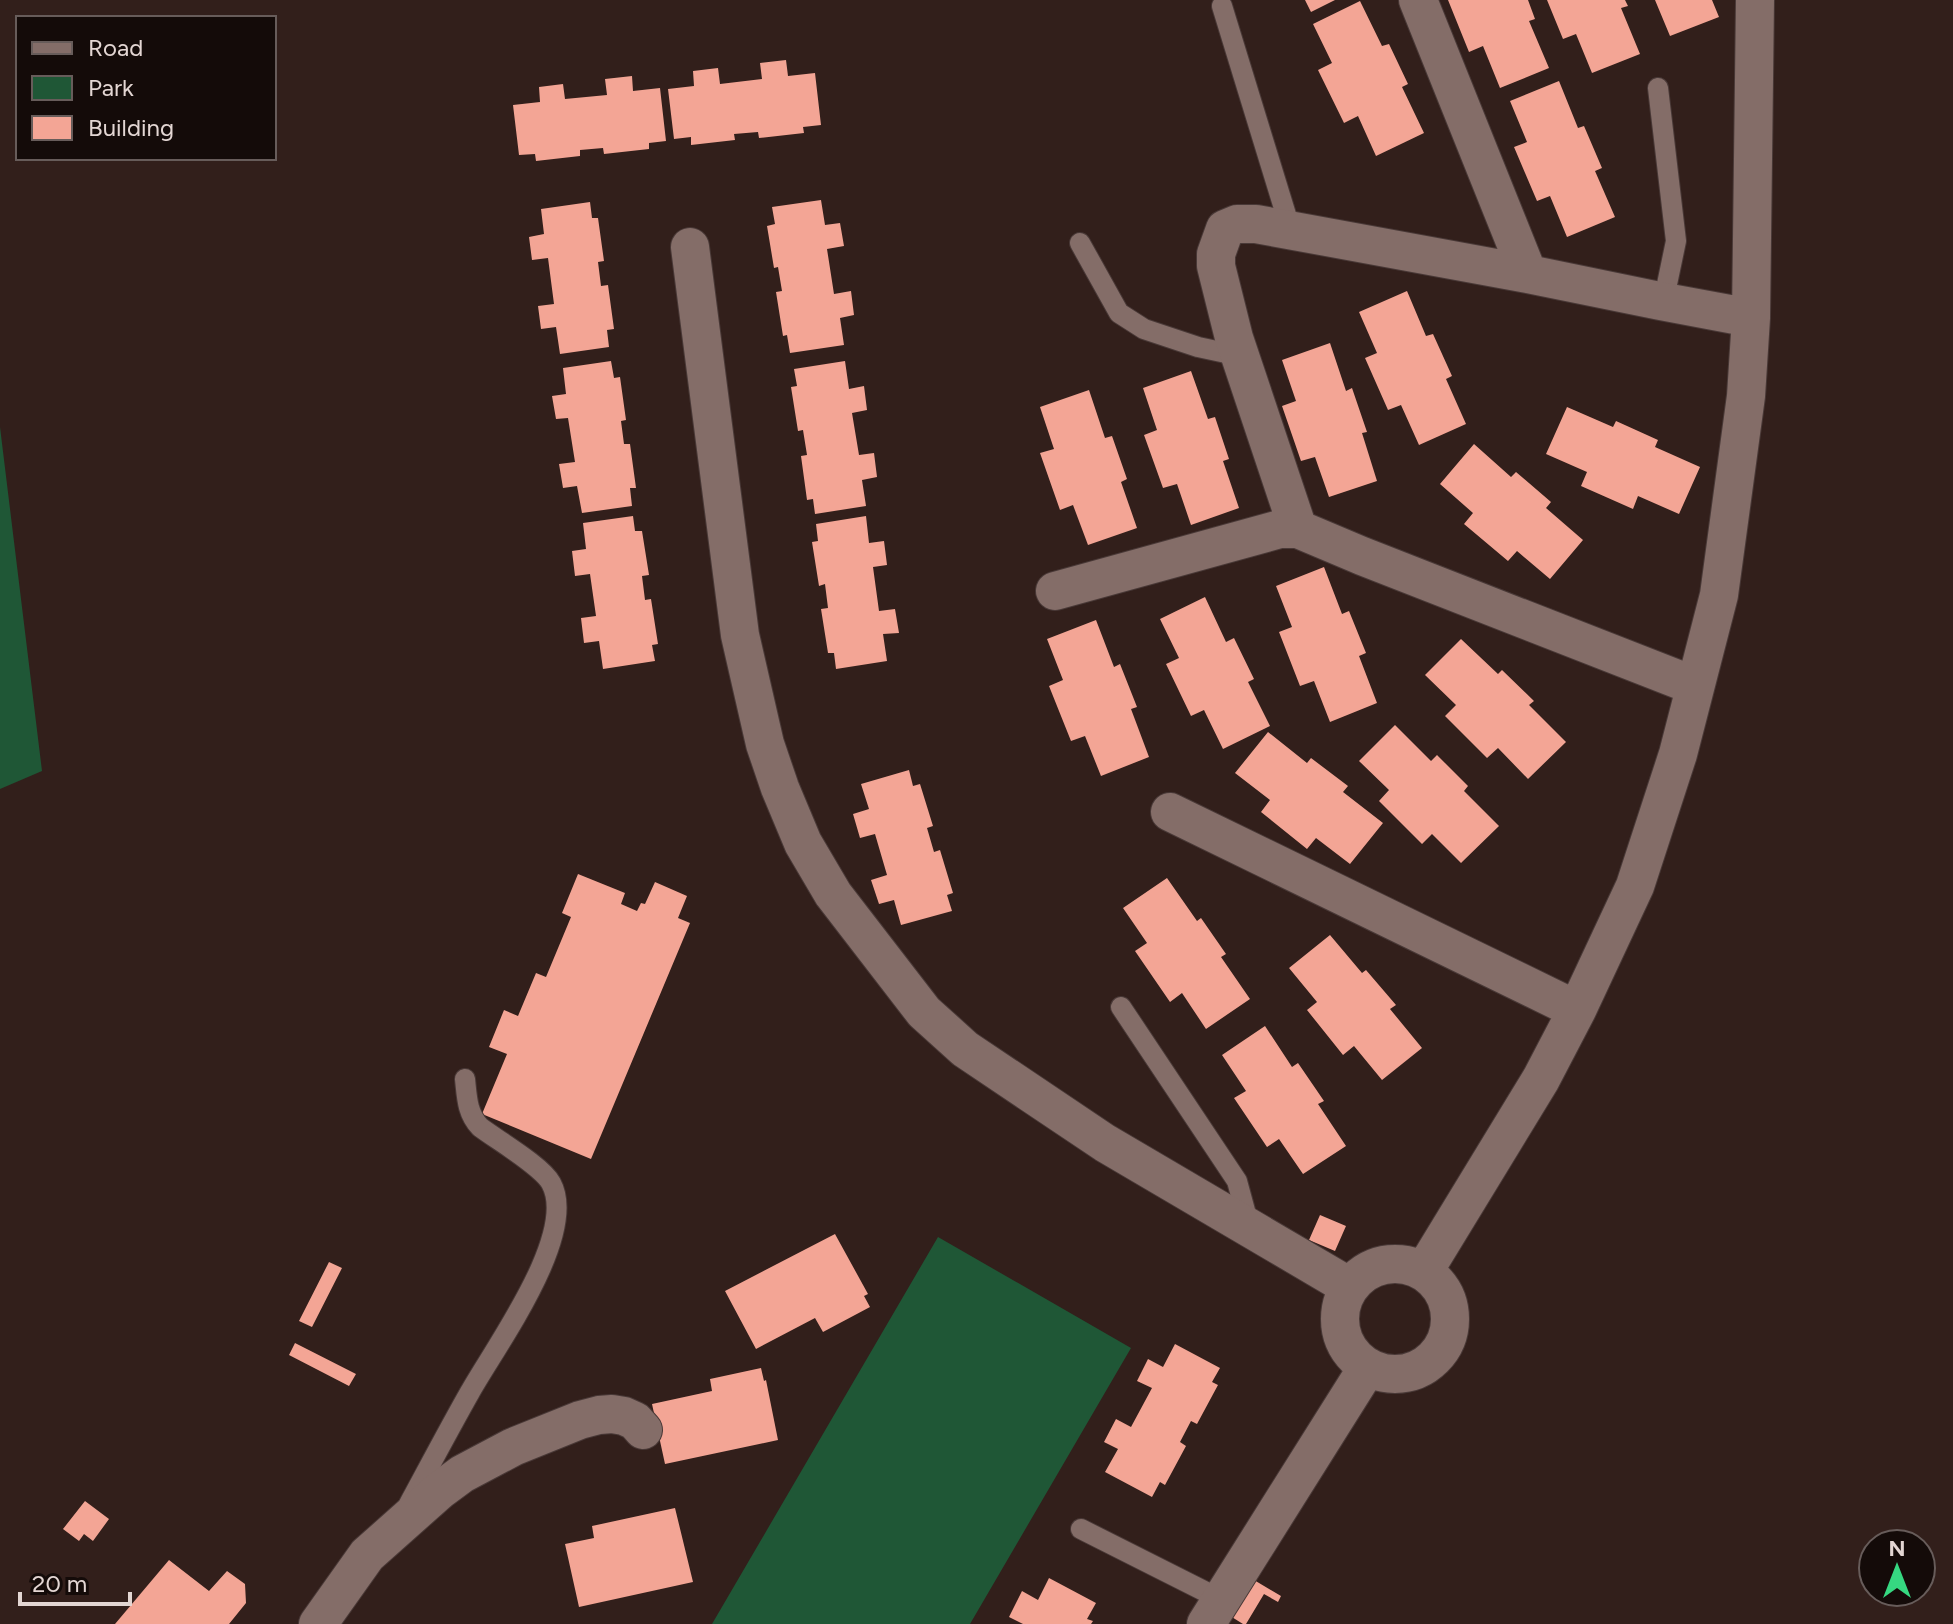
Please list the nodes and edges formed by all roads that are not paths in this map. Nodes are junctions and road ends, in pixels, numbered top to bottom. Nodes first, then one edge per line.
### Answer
1 (1418, 0) edge
2 (1755, 0) edge
3 (1222, 6) dead end
4 (1658, 88) dead end
5 (1291, 231) junction
6 (1080, 243) dead end
7 (690, 247) dead end
8 (1528, 274) junction
9 (1660, 301) junction
10 (1751, 318) junction
11 (1240, 356) junction
12 (1298, 529) junction
13 (1055, 591) dead end
14 (1695, 686) junction
15 (1170, 812) dead end
16 (1121, 1007) dead end
17 (1577, 1010) junction
18 (465, 1079) dead end
19 (1250, 1229) junction
20 (1424, 1271) junction
21 (1350, 1287) junction
22 (1367, 1368) junction
23 (643, 1430) dead end
24 (1081, 1529) dead end
25 (394, 1532) junction
26 (1213, 1616) edge
27 (318, 1624) edge

1 - 8 street
2 - 10 street
3 - 5 lane
4 - 9 lane
5 - 8 street
5 - 11 street
6 - 11 lane
7 - 19 street
8 - 9 street
9 - 10 street
10 - 14 street
11 - 12 street
12 - 13 street
12 - 14 street
14 - 17 street
15 - 17 street
16 - 19 lane
17 - 20 street
18 - 25 lane
19 - 21 street
20 - 21 street
20 - 22 street
21 - 22 street
22 - 26 street
23 - 25 street
24 - 26 lane
25 - 27 street

